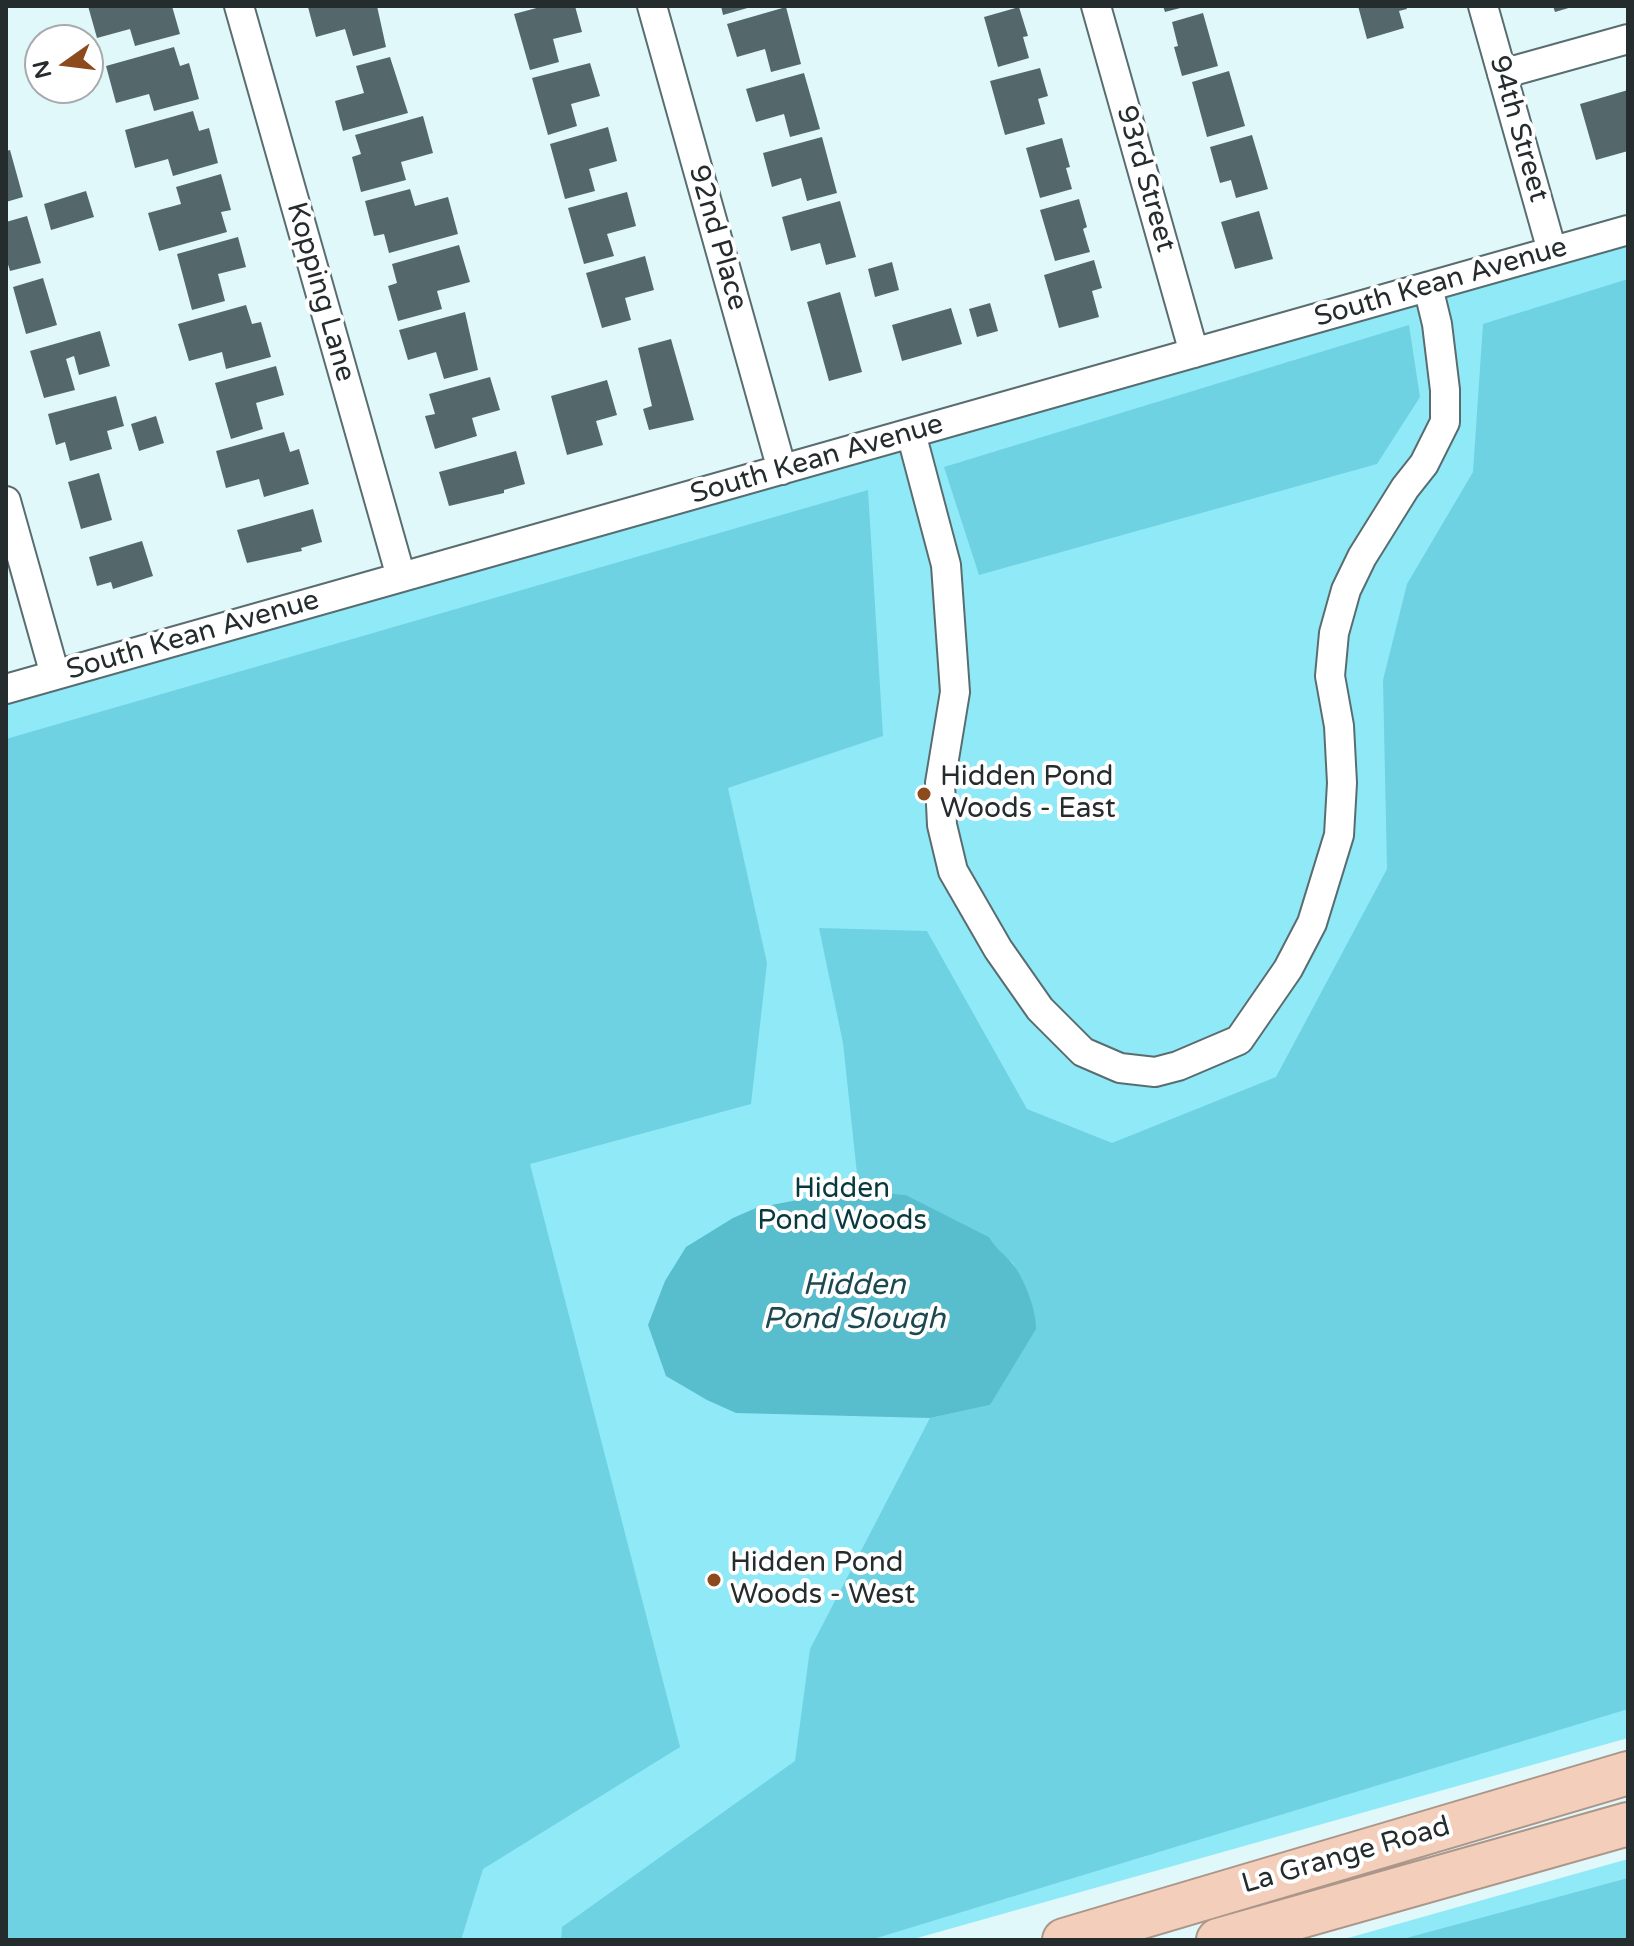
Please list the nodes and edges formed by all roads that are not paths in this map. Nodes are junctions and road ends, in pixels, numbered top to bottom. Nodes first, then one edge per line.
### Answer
1 (239, 6) edge
2 (652, 6) edge
3 (1096, 6) edge
4 (1483, 6) edge
5 (1628, 39) edge
6 (1502, 74) junction
7 (1628, 230) edge
8 (1552, 251) junction
9 (1428, 287) junction
10 (1194, 353) junction
11 (911, 433) junction
12 (782, 470) junction
13 (6, 501) edge
14 (401, 577) junction
15 (55, 675) junction
16 (6, 689) edge
17 (1628, 1773) edge
18 (1628, 1824) edge
19 (1064, 1940) edge
20 (1218, 1940) edge

1 - 14 street, Kopping Lane
2 - 12 street, 92nd Place
3 - 10 street, 93rd Street
4 - 6 street, 94th Street
5 - 6 street
6 - 8 street, 94th Street
7 - 8 street, South Kean Avenue
8 - 9 street, South Kean Avenue
9 - 10 street, South Kean Avenue
9 - 11 street
10 - 11 street, South Kean Avenue
11 - 12 street, South Kean Avenue
12 - 14 street, South Kean Avenue
13 - 15 street
14 - 15 street, South Kean Avenue
15 - 16 street, South Kean Avenue
17 - 19 highway, La Grange Road
18 - 20 highway, La Grange Road

